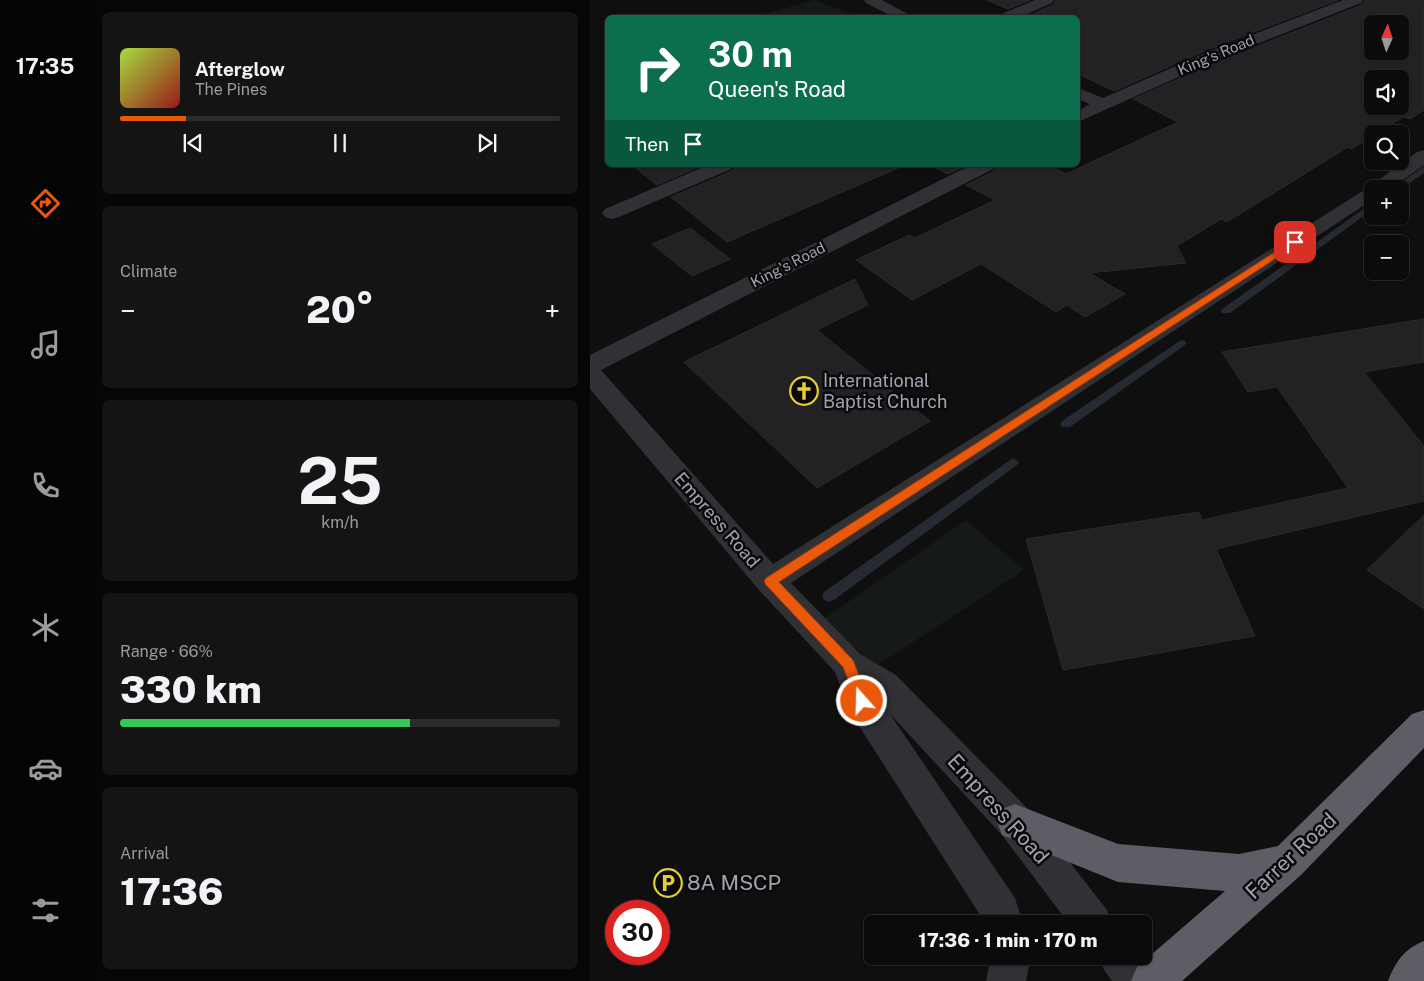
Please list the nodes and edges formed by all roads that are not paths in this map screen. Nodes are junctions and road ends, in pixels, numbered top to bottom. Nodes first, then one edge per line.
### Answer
1 (871, 0) edge
2 (1047, 0) edge
3 (1356, 0) edge
4 (902, 15) edge
5 (1011, 15) edge
6 (1080, 94) edge
7 (1103, 104) junction
8 (1080, 116) edge
9 (1424, 156) edge
10 (719, 167) edge
11 (982, 167) edge
12 (1390, 180) edge
13 (1364, 197) edge
14 (612, 214) dead end
15 (590, 365) edge
16 (590, 373) edge
17 (770, 581) junction
18 (849, 664) junction
19 (1424, 725) edge
20 (1015, 822) junction
21 (1288, 862) junction
22 (1001, 915) edge
23 (1086, 915) edge
24 (1424, 961) edge
25 (1009, 965) edge
26 (1124, 965) edge
27 (1006, 981) edge
28 (1136, 981) edge
29 (1151, 981) edge
30 (1408, 981) edge

1 - 4 street
2 - 5 street
3 - 7 street, King's Road
6 - 7 street
7 - 8 street, King's Road
9 - 12 street
10 - 14 street
11 - 15 street, King's Road
13 - 17 street
16 - 17 street, Empress Road
17 - 18 street, Empress Road
18 - 20 street, Empress Road
18 - 22 street, Empress Road
19 - 21 highway, Farrer Road
20 - 21 highway
20 - 23 street, Empress Road
21 - 29 highway, Farrer Road
24 - 30 highway
25 - 27 street
26 - 28 street

